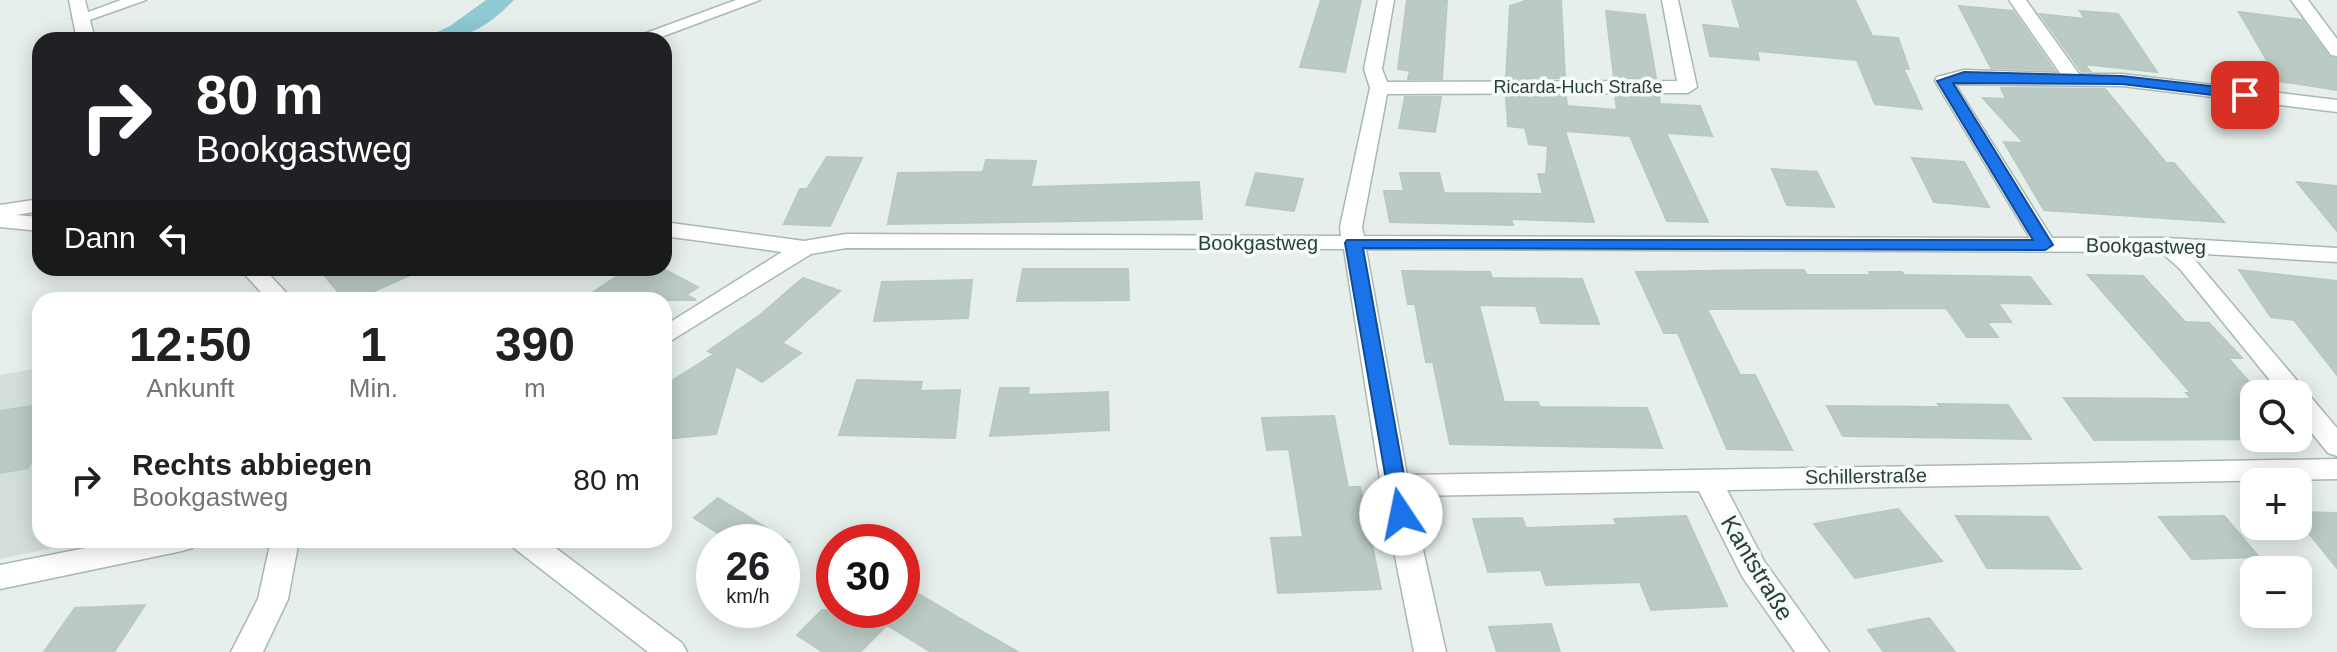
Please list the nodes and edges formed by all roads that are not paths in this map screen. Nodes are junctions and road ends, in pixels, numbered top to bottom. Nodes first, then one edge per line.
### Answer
1 (138, 0) edge
2 (752, 0) edge
3 (1386, 0) edge
4 (1670, 0) edge
5 (2017, 0) edge
6 (2299, 0) edge
7 (79, 9) edge
8 (84, 32) edge
9 (659, 32) edge
10 (2337, 51) edge
11 (2074, 79) junction
12 (1379, 88) junction
13 (2337, 106) edge
14 (32, 206) edge
15 (0, 211) edge
16 (0, 220) edge
17 (32, 223) edge
18 (672, 230) edge
19 (1353, 243) junction
20 (2045, 245) junction
21 (2167, 245) junction
22 (804, 248) junction
23 (2337, 255) edge
24 (258, 276) edge
25 (273, 292) edge
26 (672, 332) edge
27 (2283, 380) edge
28 (2312, 416) edge
29 (2337, 446) edge
30 (2337, 469) edge
31 (1708, 479) junction
32 (1395, 486) junction
33 (143, 548) edge
34 (283, 548) edge
35 (534, 548) edge
36 (0, 577) edge
37 (247, 652) edge
38 (671, 652) edge
39 (1430, 652) edge
40 (1813, 652) edge

1 - 7 street
2 - 9 street
3 - 12 street
4 - 12 street, Ricarda-Huch Straße
5 - 11 street
6 - 10 street
7 - 8 street
11 - 13 street
11 - 20 street
12 - 19 street
14 - 15 street
16 - 17 street
18 - 22 street, Bookgastweg
19 - 20 street, Bookgastweg
19 - 22 street, Bookgastweg
19 - 32 street
20 - 21 street, Bookgastweg
21 - 23 street, Bookgastweg
21 - 27 street
22 - 26 street, Bookgastweg
24 - 25 street
28 - 29 street
30 - 31 street, Schillerstraße
31 - 32 street, Schillerstraße
31 - 40 street, Kantstraße
32 - 39 street
33 - 36 street
34 - 37 street
35 - 38 street

